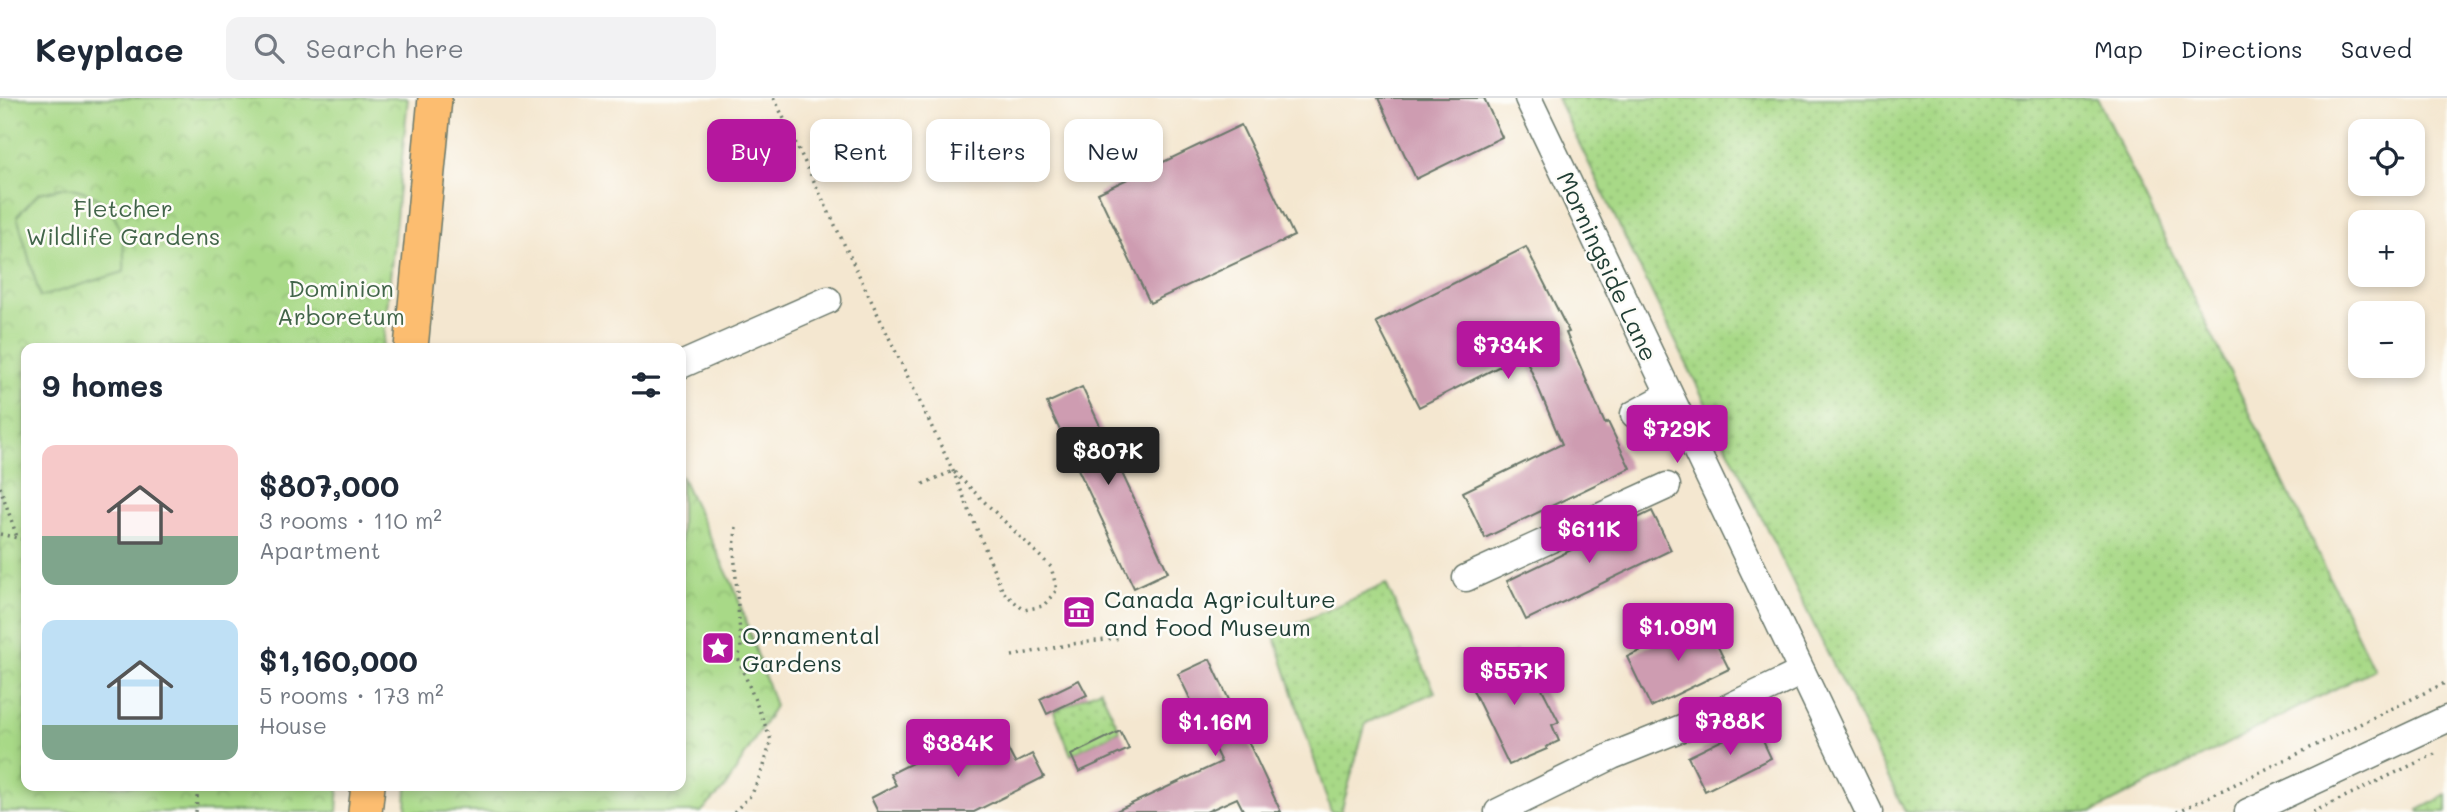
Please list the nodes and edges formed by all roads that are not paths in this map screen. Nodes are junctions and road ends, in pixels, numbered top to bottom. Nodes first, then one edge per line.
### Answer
1 (435, 98) edge
2 (1528, 98) edge
3 (828, 300) dead end
4 (411, 343) edge
5 (686, 363) edge
6 (1669, 395) junction
7 (1634, 414) dead end
8 (1667, 486) dead end
9 (1466, 578) dead end
10 (1802, 672) junction
11 (2447, 719) edge
12 (367, 791) edge
13 (365, 812) edge
14 (1498, 812) edge
15 (1869, 812) edge
16 (2249, 812) edge

1 - 4 main road
2 - 6 street, Morningside Lane
3 - 5 street
6 - 7 street
6 - 10 street, Morningside Lane
8 - 9 street
10 - 14 street
10 - 15 street, Morningside Lane
11 - 16 street
12 - 13 main road

